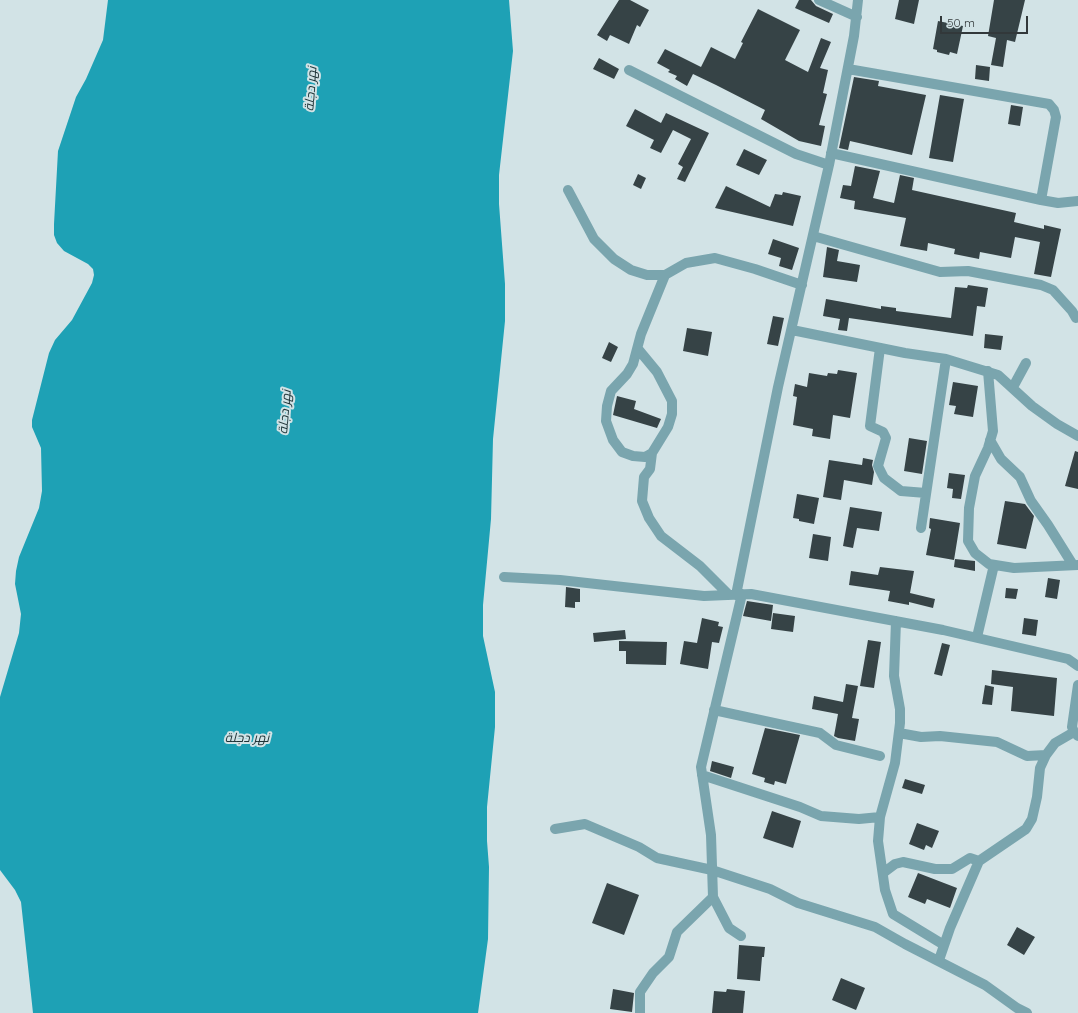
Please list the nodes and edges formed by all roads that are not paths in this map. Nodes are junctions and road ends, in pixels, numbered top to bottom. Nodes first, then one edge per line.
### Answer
1 (819, 0) edge
2 (858, 0) edge
3 (857, 17) junction
4 (848, 69) junction
5 (629, 70) dead end
6 (831, 153) junction
7 (829, 165) junction
8 (568, 190) dead end
9 (1041, 200) junction
10 (1078, 201) edge
11 (813, 236) junction
12 (666, 275) junction
13 (802, 285) junction
14 (1076, 318) dead end
15 (792, 330) junction
16 (880, 348) junction
17 (638, 349) junction
18 (946, 358) junction
19 (1026, 363) dead end
20 (988, 372) junction
21 (1013, 387) junction
22 (1078, 436) edge
23 (990, 440) junction
24 (652, 452) junction
25 (926, 493) junction
26 (921, 528) dead end
27 (994, 565) junction
28 (1075, 565) edge
29 (504, 577) dead end
30 (736, 595) junction
31 (896, 621) junction
32 (976, 637) junction
33 (1078, 666) edge
34 (1078, 684) edge
35 (714, 710) junction
36 (898, 733) junction
37 (1076, 734) edge
38 (1046, 754) junction
39 (880, 756) dead end
40 (702, 775) junction
41 (880, 817) junction
42 (554, 829) dead end
43 (979, 861) junction
44 (712, 870) junction
45 (883, 873) junction
46 (713, 897) junction
47 (741, 936) dead end
48 (944, 945) junction
49 (939, 960) junction
50 (640, 1013) edge
51 (1027, 1013) edge

1 - 3 street
2 - 3 street
3 - 4 street
4 - 6 street
4 - 9 street
5 - 7 street
6 - 7 street
6 - 9 street
7 - 11 street
8 - 12 street
9 - 10 street
11 - 13 street
11 - 14 street
12 - 13 street
12 - 17 street
13 - 15 street
15 - 16 street
15 - 30 street
16 - 18 street
16 - 25 street
17 - 24 street
17 - 24 street
18 - 20 street
18 - 25 street
19 - 21 street
20 - 21 street
20 - 23 street
21 - 22 street
23 - 27 street
23 - 28 street
24 - 30 street
25 - 26 street
27 - 28 street
27 - 32 street
29 - 30 street
30 - 31 street
30 - 35 street
31 - 32 street
31 - 36 street
32 - 33 street
34 - 37 street
35 - 39 street
35 - 40 street
36 - 38 street
36 - 41 street
37 - 38 street
38 - 43 street
40 - 41 street
40 - 44 street
41 - 45 street
42 - 44 street
43 - 45 street
43 - 48 street
44 - 46 street
44 - 49 street
45 - 48 street
46 - 47 street
46 - 50 street
48 - 49 street
49 - 51 street

